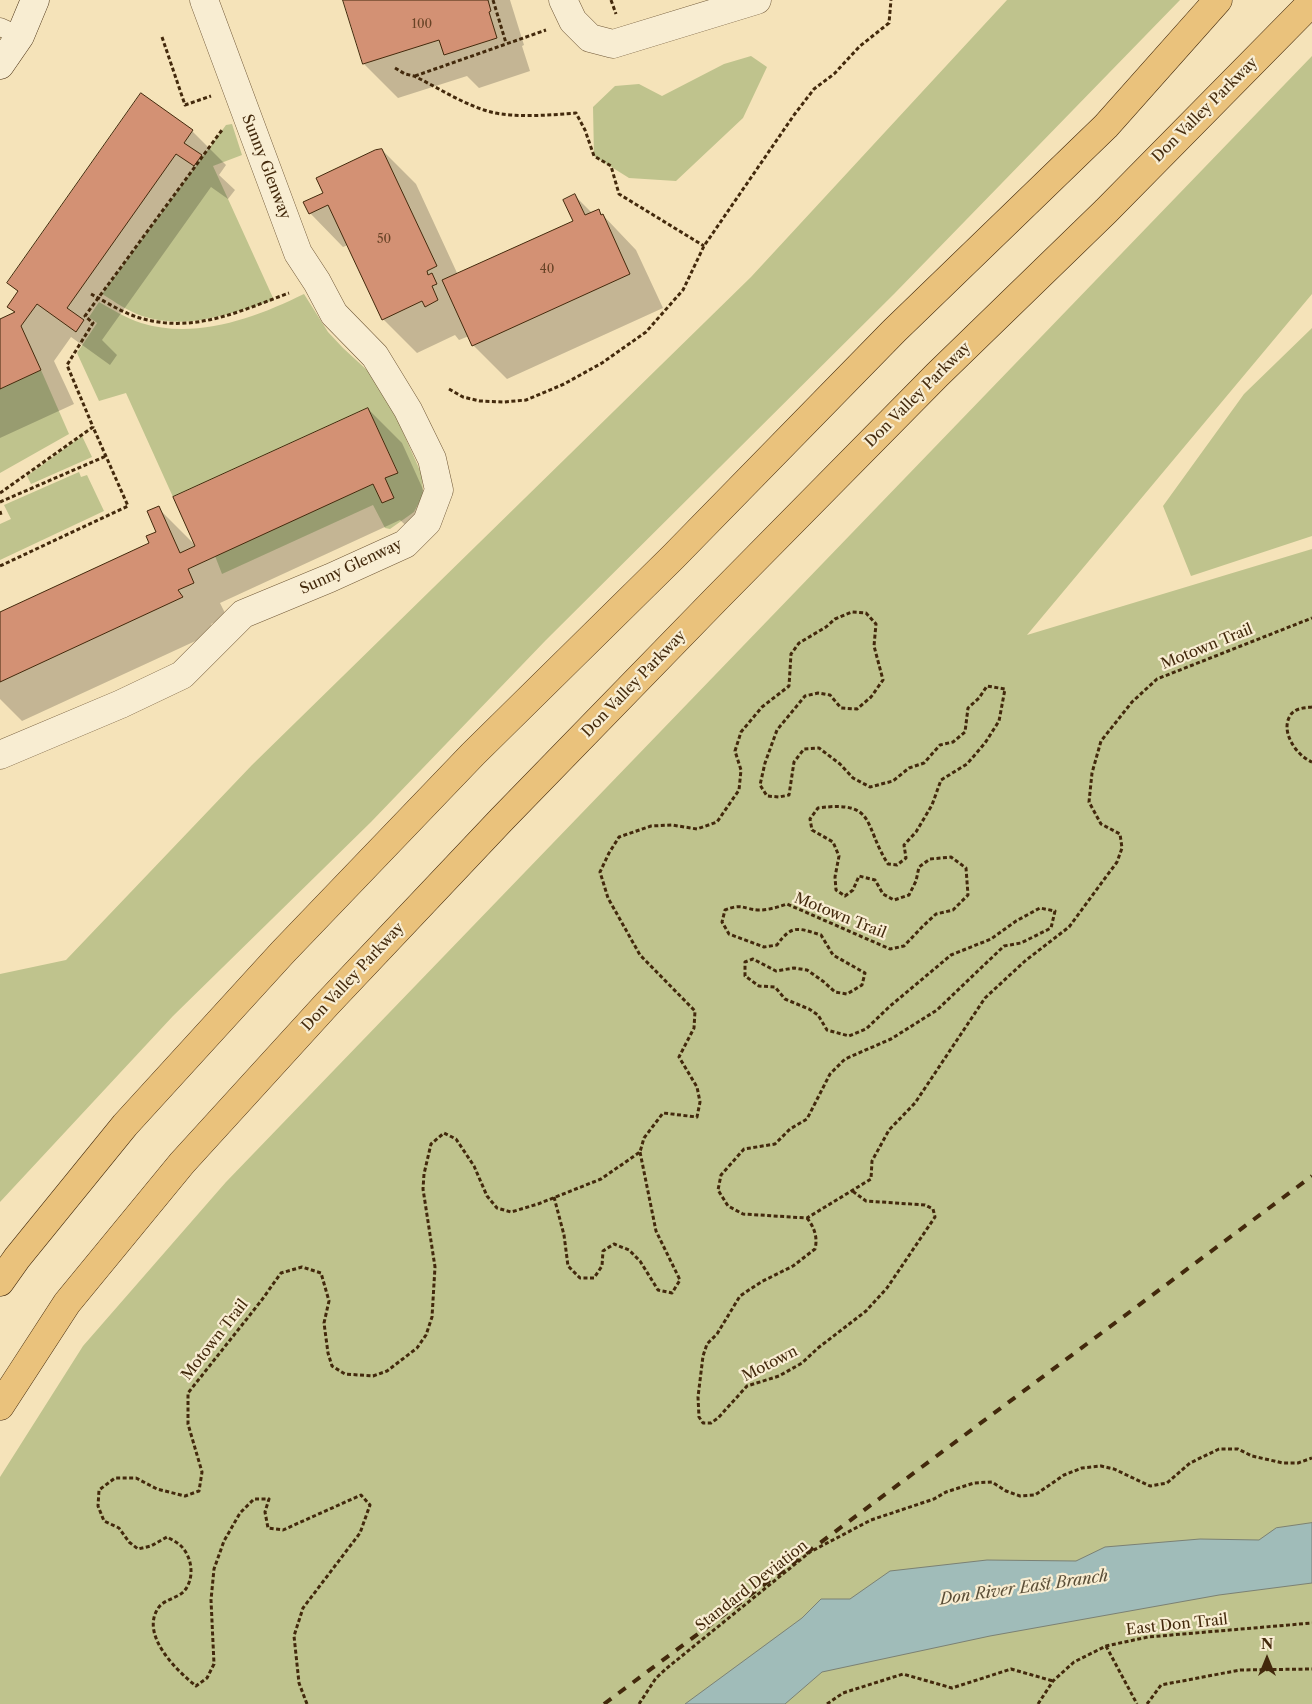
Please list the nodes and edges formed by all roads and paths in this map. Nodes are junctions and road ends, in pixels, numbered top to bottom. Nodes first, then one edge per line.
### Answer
1 (35, 0) edge
2 (204, 0) edge
3 (493, 0) edge
4 (757, 0) edge
5 (891, 0) edge
6 (1218, 0) edge
7 (1312, 2) edge
8 (568, 11) edge
9 (10, 31) edge
10 (162, 37) dead end
11 (506, 43) junction
12 (0, 65) edge
13 (395, 68) dead end
14 (414, 76) junction
15 (216, 95) dead end
16 (226, 125) dead end
17 (704, 246) junction
18 (317, 282) junction
19 (91, 294) dead end
20 (100, 298) junction
21 (449, 389) dead end
22 (93, 427) junction
23 (106, 456) junction
24 (0, 493) edge
25 (0, 502) edge
26 (0, 511) edge
27 (0, 515) edge
28 (0, 566) edge
29 (1312, 618) edge
30 (1312, 707) edge
31 (0, 755) edge
32 (1312, 762) edge
33 (640, 1152) junction
34 (852, 1190) junction
35 (554, 1197) junction
36 (807, 1218) junction
37 (0, 1282) edge
38 (0, 1406) edge
39 (1312, 1458) edge
40 (1312, 1623) edge
41 (1106, 1646) junction
42 (1312, 1669) edge
43 (1054, 1682) junction
44 (307, 1704) edge
45 (639, 1704) edge
46 (827, 1704) edge
47 (1038, 1704) edge
48 (1137, 1704) edge
49 (1147, 1704) edge

1 - 9 street
2 - 18 street, Sunny Glenway
3 - 11 path
4 - 8 street
5 - 17 path
6 - 37 highway
7 - 38 highway, Don Valley Parkway
8 - 11 path
9 - 12 street
10 - 15 path
11 - 14 path
13 - 14 path
14 - 17 path
16 - 20 path
17 - 21 path
18 - 20 path
18 - 31 street, Sunny Glenway
19 - 20 path
20 - 22 path
22 - 23 path
22 - 24 path
23 - 25 path
23 - 28 path
26 - 27 path
29 - 34 path, Motown Trail
30 - 32 path
33 - 35 path, Motown Trail
33 - 35 path
33 - 36 path, Motown Trail
34 - 36 path, Motown Trail
34 - 36 path, Motown
35 - 44 path, Motown Trail
39 - 45 path, Standard Deviation
40 - 41 path, East Don Trail
41 - 43 path, East Don Trail
41 - 48 path
42 - 49 path
43 - 46 path
43 - 47 path, East Don Trail

